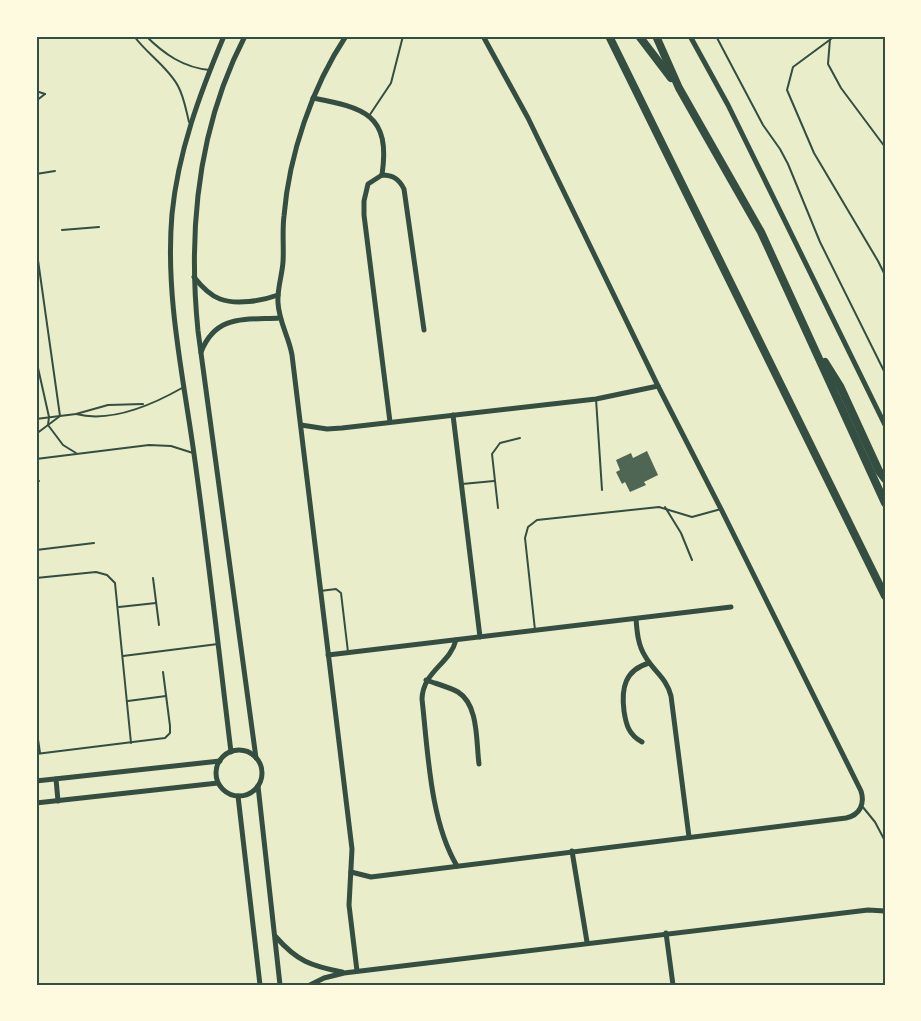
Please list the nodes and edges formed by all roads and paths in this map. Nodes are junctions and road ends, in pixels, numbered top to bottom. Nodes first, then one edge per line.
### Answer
1 (134, 36) edge
2 (146, 36) edge
3 (224, 36) edge
4 (245, 36) edge
5 (346, 36) edge
6 (403, 36) edge
7 (483, 36) edge
8 (609, 36) edge
9 (639, 36) edge
10 (656, 36) edge
11 (690, 36) edge
12 (716, 36) edge
13 (835, 36) edge
14 (830, 39) junction
15 (210, 70) junction
16 (679, 88) junction
17 (36, 91) edge
18 (313, 98) junction
19 (36, 101) edge
20 (369, 116) junction
21 (190, 126) junction
22 (885, 147) edge
23 (55, 171) dead end
24 (36, 174) edge
25 (382, 175) junction
26 (99, 226) dead end
27 (62, 230) dead end
28 (36, 246) edge
29 (885, 275) edge
30 (194, 277) junction
31 (278, 294) junction
32 (280, 318) junction
33 (424, 330) dead end
34 (814, 348) junction
35 (201, 354) junction
36 (36, 359) edge
37 (885, 373) edge
38 (658, 386) junction
39 (184, 387) junction
40 (596, 399) junction
41 (146, 404) junction
42 (76, 414) junction
43 (453, 415) junction
44 (60, 416) junction
45 (49, 417) junction
46 (36, 419) edge
47 (390, 423) junction
48 (48, 425) junction
49 (301, 425) junction
50 (885, 425) edge
51 (36, 434) edge
52 (520, 438) dead end
53 (194, 453) junction
54 (77, 454) junction
55 (36, 459) edge
56 (885, 479) edge
57 (494, 481) junction
58 (462, 484) junction
59 (602, 490) dead end
60 (885, 502) edge
61 (665, 507) junction
62 (498, 508) dead end
63 (721, 509) junction
64 (94, 543) dead end
65 (36, 550) edge
66 (692, 560) dead end
67 (36, 578) edge
68 (153, 578) dead end
69 (320, 591) junction
70 (885, 596) edge
71 (156, 603) junction
72 (118, 607) junction
73 (731, 607) dead end
74 (636, 619) junction
75 (159, 625) dead end
76 (535, 631) junction
77 (480, 638) junction
78 (456, 640) junction
79 (218, 645) junction
80 (348, 653) junction
81 (328, 655) junction
82 (123, 656) junction
83 (650, 663) junction
84 (163, 672) dead end
85 (426, 680) junction
86 (166, 696) junction
87 (127, 701) junction
88 (36, 726) edge
89 (642, 742) dead end
90 (131, 743) junction
91 (231, 752) junction
92 (38, 754) edge
93 (256, 758) junction
94 (220, 761) junction
95 (479, 764) dead end
96 (56, 779) junction
97 (36, 781) edge
98 (218, 783) junction
99 (258, 786) junction
100 (238, 796) junction
101 (58, 801) junction
102 (36, 803) edge
103 (862, 806) junction
104 (689, 837) junction
105 (885, 841) edge
106 (572, 851) junction
107 (457, 866) junction
108 (351, 872) junction
109 (885, 911) edge
110 (666, 933) junction
111 (274, 936) junction
112 (587, 942) junction
113 (357, 971) junction
114 (344, 973) junction
115 (260, 985) edge
116 (280, 985) edge
117 (310, 985) edge
118 (673, 985) edge

1 - 21 lane
2 - 15 lane
3 - 15 street
4 - 30 street
5 - 18 street
6 - 20 lane
7 - 38 street
8 - 70 main road
9 - 16 main road
10 - 16 main road
11 - 50 street
12 - 37 path
13 - 14 lane
14 - 22 lane
14 - 29 lane
15 - 21 street
16 - 34 main road
17 - 19 lane
18 - 20 street
18 - 31 street
20 - 25 street
21 - 39 street
23 - 24 path
25 - 33 street
25 - 47 street
26 - 27 lane
28 - 44 lane
30 - 31 street
30 - 35 street
31 - 32 street
32 - 35 street
32 - 49 street
34 - 56 main road
34 - 60 main road
35 - 93 street
36 - 45 lane
38 - 40 street
38 - 63 street
39 - 41 lane
39 - 53 street
40 - 43 street
40 - 59 lane
41 - 42 lane
41 - 42 lane
42 - 44 lane
43 - 47 street
43 - 58 street
44 - 45 lane
44 - 48 lane
45 - 46 lane
45 - 48 lane
47 - 49 street
48 - 51 lane
48 - 54 lane
49 - 69 street
52 - 57 lane
53 - 54 lane
53 - 79 street
54 - 55 lane
57 - 58 lane
57 - 62 lane
58 - 77 street
61 - 63 lane
61 - 66 lane
61 - 76 lane
63 - 103 street
64 - 65 lane
67 - 72 lane
68 - 71 lane
69 - 80 lane
69 - 81 street
71 - 72 lane
71 - 75 lane
72 - 82 lane
73 - 74 street
74 - 76 street
74 - 83 street
76 - 77 street
77 - 78 street
78 - 80 street
78 - 85 street
79 - 82 lane
79 - 91 street
80 - 81 street
81 - 108 street
82 - 87 lane
83 - 89 street
83 - 104 street
84 - 86 lane
85 - 95 street
85 - 107 street
86 - 87 lane
86 - 90 lane
87 - 90 lane
88 - 92 lane
90 - 92 lane
91 - 93 street
91 - 94 street
93 - 99 street
94 - 96 street
94 - 98 street
96 - 97 street
96 - 101 street
98 - 100 street
98 - 101 street
99 - 100 street
99 - 111 street
100 - 115 street
101 - 102 street
103 - 104 street
103 - 105 lane
104 - 106 street
106 - 107 street
106 - 112 street
107 - 108 street
108 - 113 street
109 - 110 street
110 - 112 street
110 - 118 street
111 - 114 street
111 - 116 street
112 - 113 street
113 - 114 street
114 - 117 street

